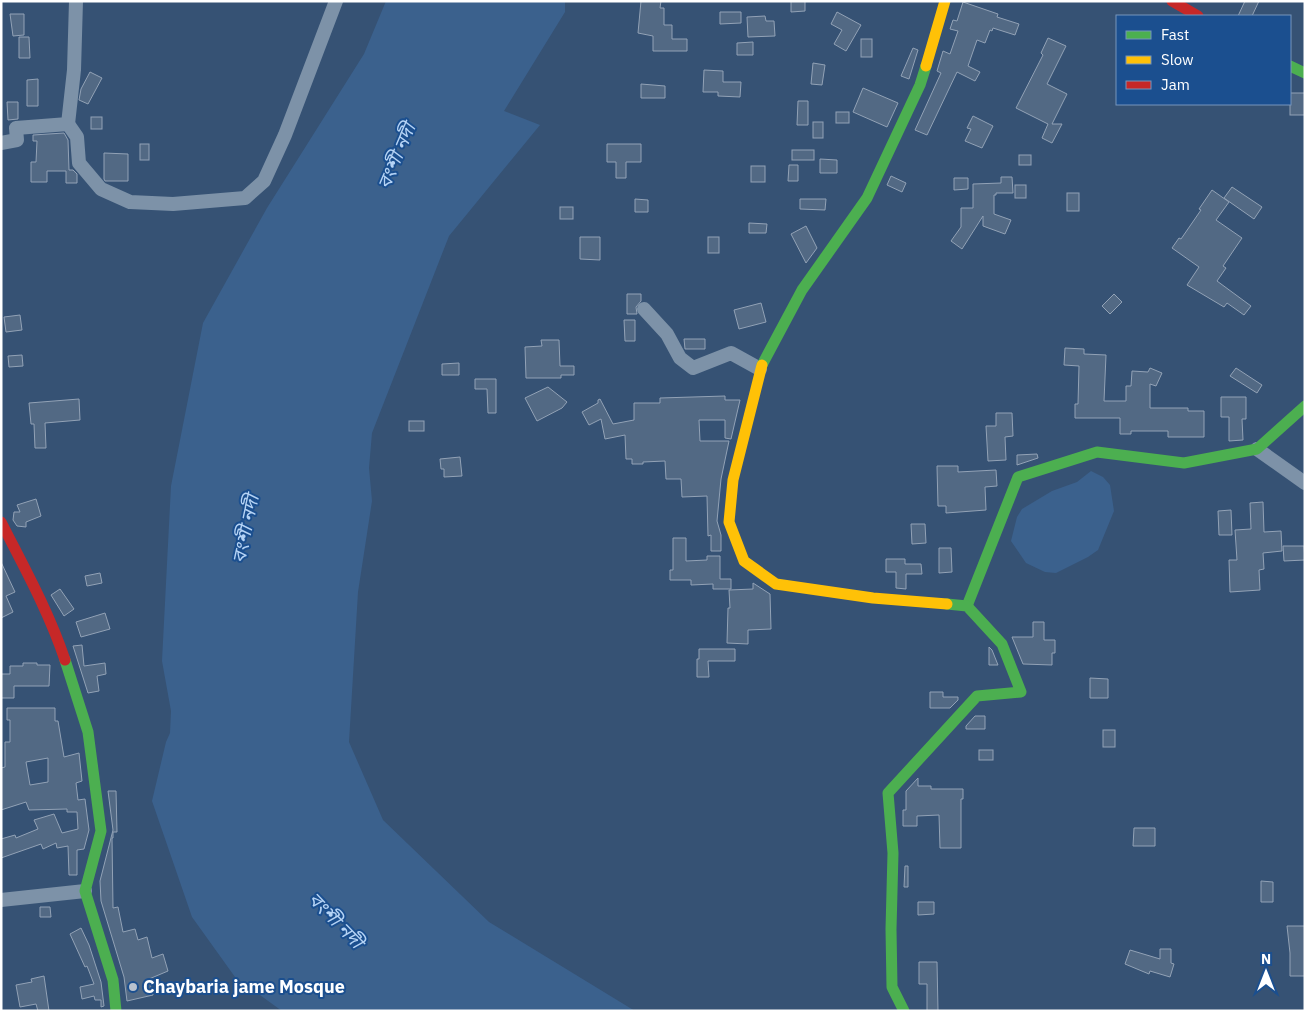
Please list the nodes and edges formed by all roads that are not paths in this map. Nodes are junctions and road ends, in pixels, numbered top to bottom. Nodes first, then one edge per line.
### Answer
1 (76, 1) edge
2 (336, 1) edge
3 (945, 1) edge
4 (1172, 1) edge
5 (1196, 15) edge
6 (1291, 66) edge
7 (1305, 73) edge
8 (68, 124) junction
9 (1, 143) edge
10 (644, 309) dead end
11 (760, 369) junction
12 (1305, 406) edge
13 (1257, 449) junction
14 (1305, 483) edge
15 (1, 522) edge
16 (967, 606) junction
17 (85, 890) junction
18 (1, 900) edge
19 (116, 1011) edge
20 (904, 1011) edge

1 - 8 street
2 - 8 street
3 - 11 street
4 - 5 street
6 - 7 street
8 - 9 street
10 - 11 street
11 - 16 street
12 - 13 street
13 - 14 street
13 - 16 street
15 - 17 street
16 - 20 street
17 - 18 street
17 - 19 street

